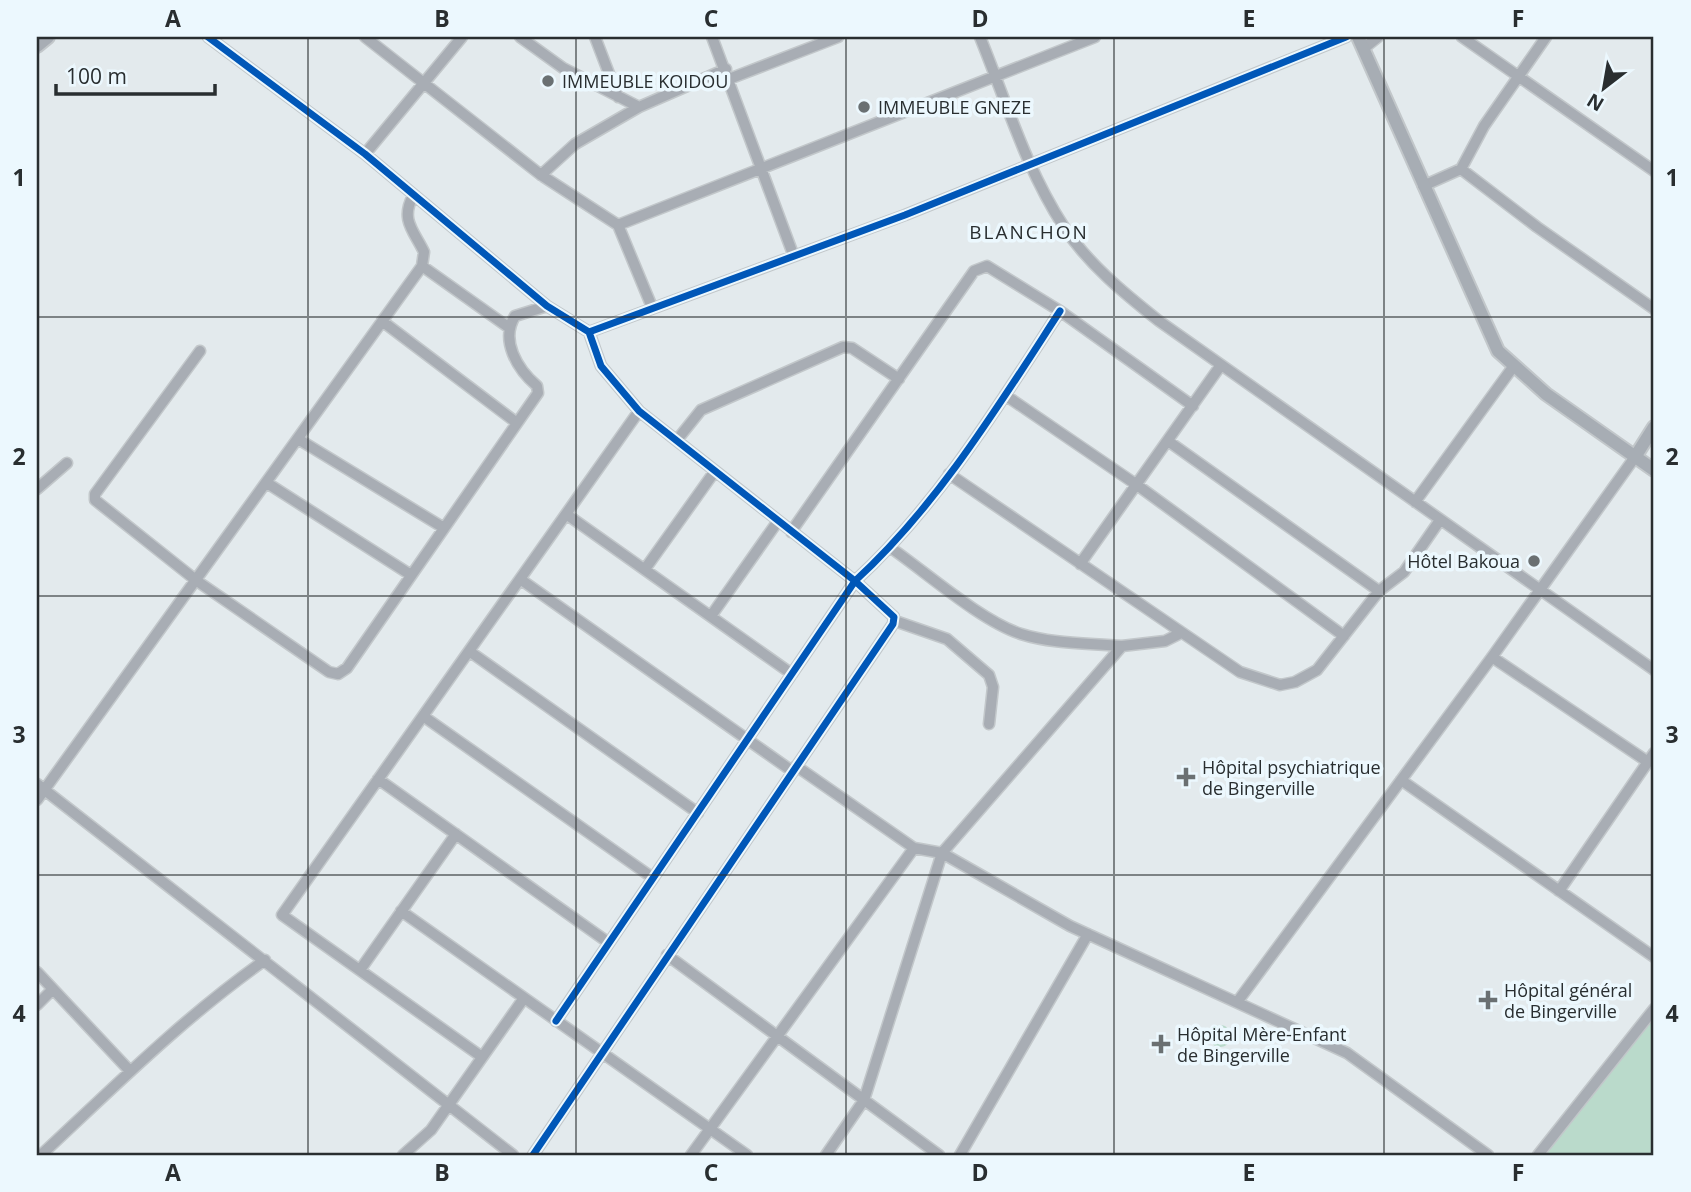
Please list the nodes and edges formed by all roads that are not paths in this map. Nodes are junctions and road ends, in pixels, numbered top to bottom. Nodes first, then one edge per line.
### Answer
1 (48, 37) edge
2 (208, 37) edge
3 (365, 37) edge
4 (461, 37) edge
5 (520, 37) edge
6 (595, 37) edge
7 (712, 37) edge
8 (838, 37) edge
9 (980, 37) edge
10 (1095, 37) edge
11 (1346, 37) edge
12 (1378, 37) edge
13 (1462, 37) edge
14 (1546, 37) edge
15 (1360, 43) edge
16 (37, 46) edge
17 (728, 74) junction
18 (1517, 76) junction
19 (996, 77) junction
20 (423, 84) junction
21 (618, 97) junction
22 (639, 107) junction
23 (365, 154) junction
24 (1029, 164) junction
25 (763, 169) junction
26 (1461, 169) junction
27 (1654, 171) edge
28 (541, 175) junction
29 (1423, 186) junction
30 (413, 197) junction
31 (618, 225) junction
32 (793, 254) junction
33 (422, 266) junction
34 (547, 306) junction
35 (652, 307) junction
36 (1654, 309) edge
37 (1060, 311) junction
38 (382, 321) junction
39 (508, 327) junction
40 (589, 332) junction
41 (200, 351) dead end
42 (1221, 365) junction
43 (1513, 367) junction
44 (899, 379) junction
45 (1005, 395) junction
46 (1193, 406) junction
47 (639, 411) junction
48 (517, 423) junction
49 (1654, 427) edge
50 (298, 439) junction
51 (677, 440) junction
52 (1168, 441) junction
53 (1635, 457) junction
54 (67, 463) dead end
55 (1654, 470) edge
56 (715, 471) junction
57 (949, 474) junction
58 (267, 483) junction
59 (1137, 485) junction
60 (37, 489) edge
61 (1415, 502) junction
62 (566, 514) junction
63 (1440, 520) junction
64 (778, 521) junction
65 (444, 528) junction
66 (791, 532) junction
67 (891, 548) junction
68 (1080, 564) junction
69 (645, 569) junction
70 (411, 575) junction
71 (520, 579) junction
72 (197, 581) junction
73 (855, 581) junction
74 (1379, 591) junction
75 (1540, 591) junction
76 (711, 616) junction
77 (895, 621) junction
78 (1181, 633) junction
79 (1344, 636) junction
80 (1122, 646) junction
81 (469, 651) junction
82 (1492, 657) junction
83 (1654, 670) edge
84 (792, 674) junction
85 (423, 716) junction
86 (989, 724) dead end
87 (747, 740) junction
88 (1651, 758) edge
89 (794, 769) junction
90 (378, 779) junction
91 (1401, 780) junction
92 (37, 784) edge
93 (46, 792) junction
94 (37, 800) edge
95 (698, 813) junction
96 (456, 834) junction
97 (914, 848) junction
98 (942, 853) junction
99 (653, 878) junction
100 (1559, 891) junction
101 (401, 911) junction
102 (1088, 934) junction
103 (609, 943) junction
104 (667, 955) junction
105 (1654, 957) edge
106 (265, 960) junction
107 (360, 970) junction
108 (37, 972) edge
109 (53, 989) junction
110 (524, 998) junction
111 (1238, 1001) junction
112 (37, 1005) edge
113 (1654, 1009) edge
114 (556, 1021) junction
115 (778, 1037) junction
116 (602, 1054) junction
117 (482, 1056) junction
118 (129, 1070) junction
119 (864, 1100) junction
120 (449, 1105) junction
121 (710, 1129) junction
122 (41, 1155) edge
123 (403, 1155) edge
124 (513, 1155) edge
125 (533, 1155) edge
126 (691, 1155) edge
127 (747, 1155) edge
128 (826, 1155) edge
129 (939, 1155) edge
130 (960, 1155) edge
131 (1488, 1155) edge
132 (1538, 1155) edge

1 - 16 main road
2 - 23 street
3 - 20 street
4 - 20 street
5 - 21 street
6 - 21 street
7 - 17 street
8 - 17 street
9 - 19 street
10 - 19 street
11 - 24 street
12 - 15 street
13 - 18 street
14 - 18 street
15 - 29 main road
17 - 22 street
17 - 25 street
18 - 26 street
18 - 27 street
19 - 24 street
19 - 25 street
20 - 23 street
20 - 28 street
21 - 22 street
22 - 28 street
23 - 30 street
24 - 32 street
24 - 42 street
25 - 31 street
25 - 32 street
26 - 29 street
26 - 36 street
28 - 31 street
29 - 43 main road
30 - 33 street
30 - 34 street
31 - 35 street
32 - 35 street
33 - 38 street
33 - 39 street
34 - 39 street
34 - 40 street
35 - 40 street
37 - 44 street
37 - 45 street
37 - 46 street
38 - 48 street
38 - 50 street
39 - 48 street
40 - 47 street
41 - 72 street
42 - 46 street
42 - 61 street
43 - 53 main road
43 - 61 street
44 - 51 street
44 - 66 street
45 - 57 street
45 - 59 street
46 - 52 street
47 - 51 street
47 - 62 street
48 - 65 street
49 - 53 main road
50 - 58 street
50 - 65 street
51 - 56 street
52 - 59 street
52 - 74 street
53 - 55 main road
53 - 75 street
54 - 60 street
56 - 64 street
56 - 69 street
57 - 67 street
57 - 68 street
58 - 70 street
58 - 72 street
59 - 68 street
59 - 79 street
61 - 63 street
62 - 69 street
62 - 71 street
63 - 74 street
63 - 75 street
64 - 66 street
64 - 76 street
65 - 70 street
66 - 73 street
67 - 73 street
67 - 80 street
68 - 78 street
69 - 76 street
70 - 72 street
71 - 81 street
71 - 87 street
72 - 93 street
73 - 77 street
73 - 84 street
74 - 79 street
75 - 82 street
75 - 83 street
76 - 84 street
77 - 86 street
77 - 89 street
78 - 79 street
78 - 80 street
80 - 98 street
81 - 85 street
81 - 95 street
82 - 88 street
82 - 91 street
84 - 87 street
85 - 90 street
85 - 99 street
87 - 89 street
87 - 95 street
88 - 100 street
89 - 97 street
89 - 104 street
90 - 96 street
90 - 107 street
91 - 100 street
91 - 111 street
92 - 93 street
93 - 94 street
93 - 106 street
95 - 99 street
96 - 101 street
96 - 103 street
97 - 98 street
97 - 115 street
98 - 102 street
98 - 119 street
99 - 103 street
100 - 105 street
101 - 107 street
101 - 110 street
102 - 111 street
102 - 130 street
103 - 114 street
104 - 115 street
104 - 116 street
106 - 118 street
106 - 120 street
107 - 117 street
108 - 109 street
109 - 112 street
109 - 118 street
110 - 114 street
110 - 117 street
111 - 131 street
113 - 132 street
114 - 116 street
115 - 119 street
115 - 121 street
116 - 121 street
116 - 125 street
117 - 120 street
118 - 122 street
119 - 128 street
119 - 129 street
120 - 123 street
120 - 124 street
121 - 126 street
121 - 127 street

